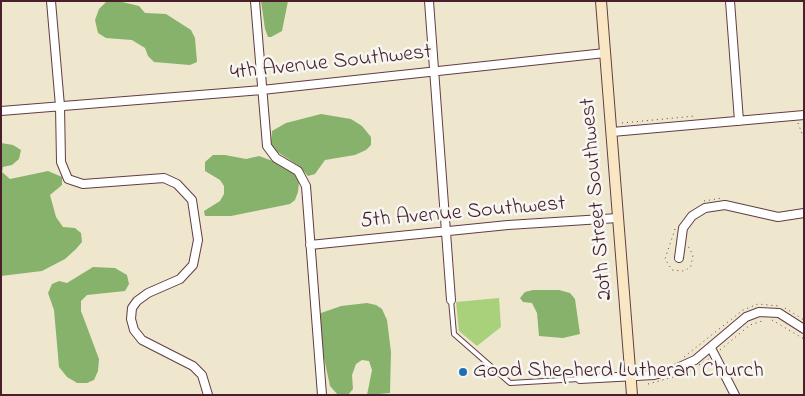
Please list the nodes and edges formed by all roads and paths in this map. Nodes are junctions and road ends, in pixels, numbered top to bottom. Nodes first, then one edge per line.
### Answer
1 (51, 1) edge
2 (255, 1) edge
3 (429, 1) edge
4 (602, 1) edge
5 (730, 1) edge
6 (605, 53) junction
7 (434, 71) junction
8 (262, 90) junction
9 (60, 106) junction
10 (1, 110) edge
11 (695, 116) dead end
12 (801, 119) edge
13 (740, 121) junction
14 (622, 122) dead end
15 (612, 132) junction
16 (804, 139) edge
17 (726, 198) dead end
18 (702, 202) dead end
19 (804, 213) edge
20 (618, 218) junction
21 (677, 225) dead end
22 (446, 232) junction
23 (687, 244) dead end
24 (310, 246) junction
25 (679, 258) dead end
26 (451, 300) joint
27 (804, 330) edge
28 (804, 339) edge
29 (711, 348) junction
30 (720, 350) dead end
31 (630, 376) junction
32 (580, 379) joint
33 (208, 395) edge
34 (322, 395) edge
35 (632, 395) edge
36 (735, 395) edge

1 - 9 street
2 - 8 street
3 - 7 street
4 - 6 street, 20th Street Southwest
5 - 13 street
6 - 7 street, 4th Avenue Southwest
6 - 15 street, 20th Street Southwest
7 - 8 street, 4th Avenue Southwest
7 - 22 street
8 - 9 street, 4th Avenue Southwest
8 - 24 street
9 - 10 street, 4th Avenue Southwest
9 - 33 street
11 - 14 path
12 - 13 street
12 - 16 path
13 - 15 street
15 - 20 street, 20th Street Southwest
17 - 18 path
19 - 25 street
20 - 22 street, 5th Avenue Southwest
20 - 31 street, 20th Street Southwest
21 - 23 path
22 - 24 street, 5th Avenue Southwest
22 - 26 street
24 - 34 street
26 - 32 lane
27 - 29 street
28 - 30 path
29 - 31 street
29 - 36 street
31 - 32 street
31 - 35 street, 20th Street Southwest

